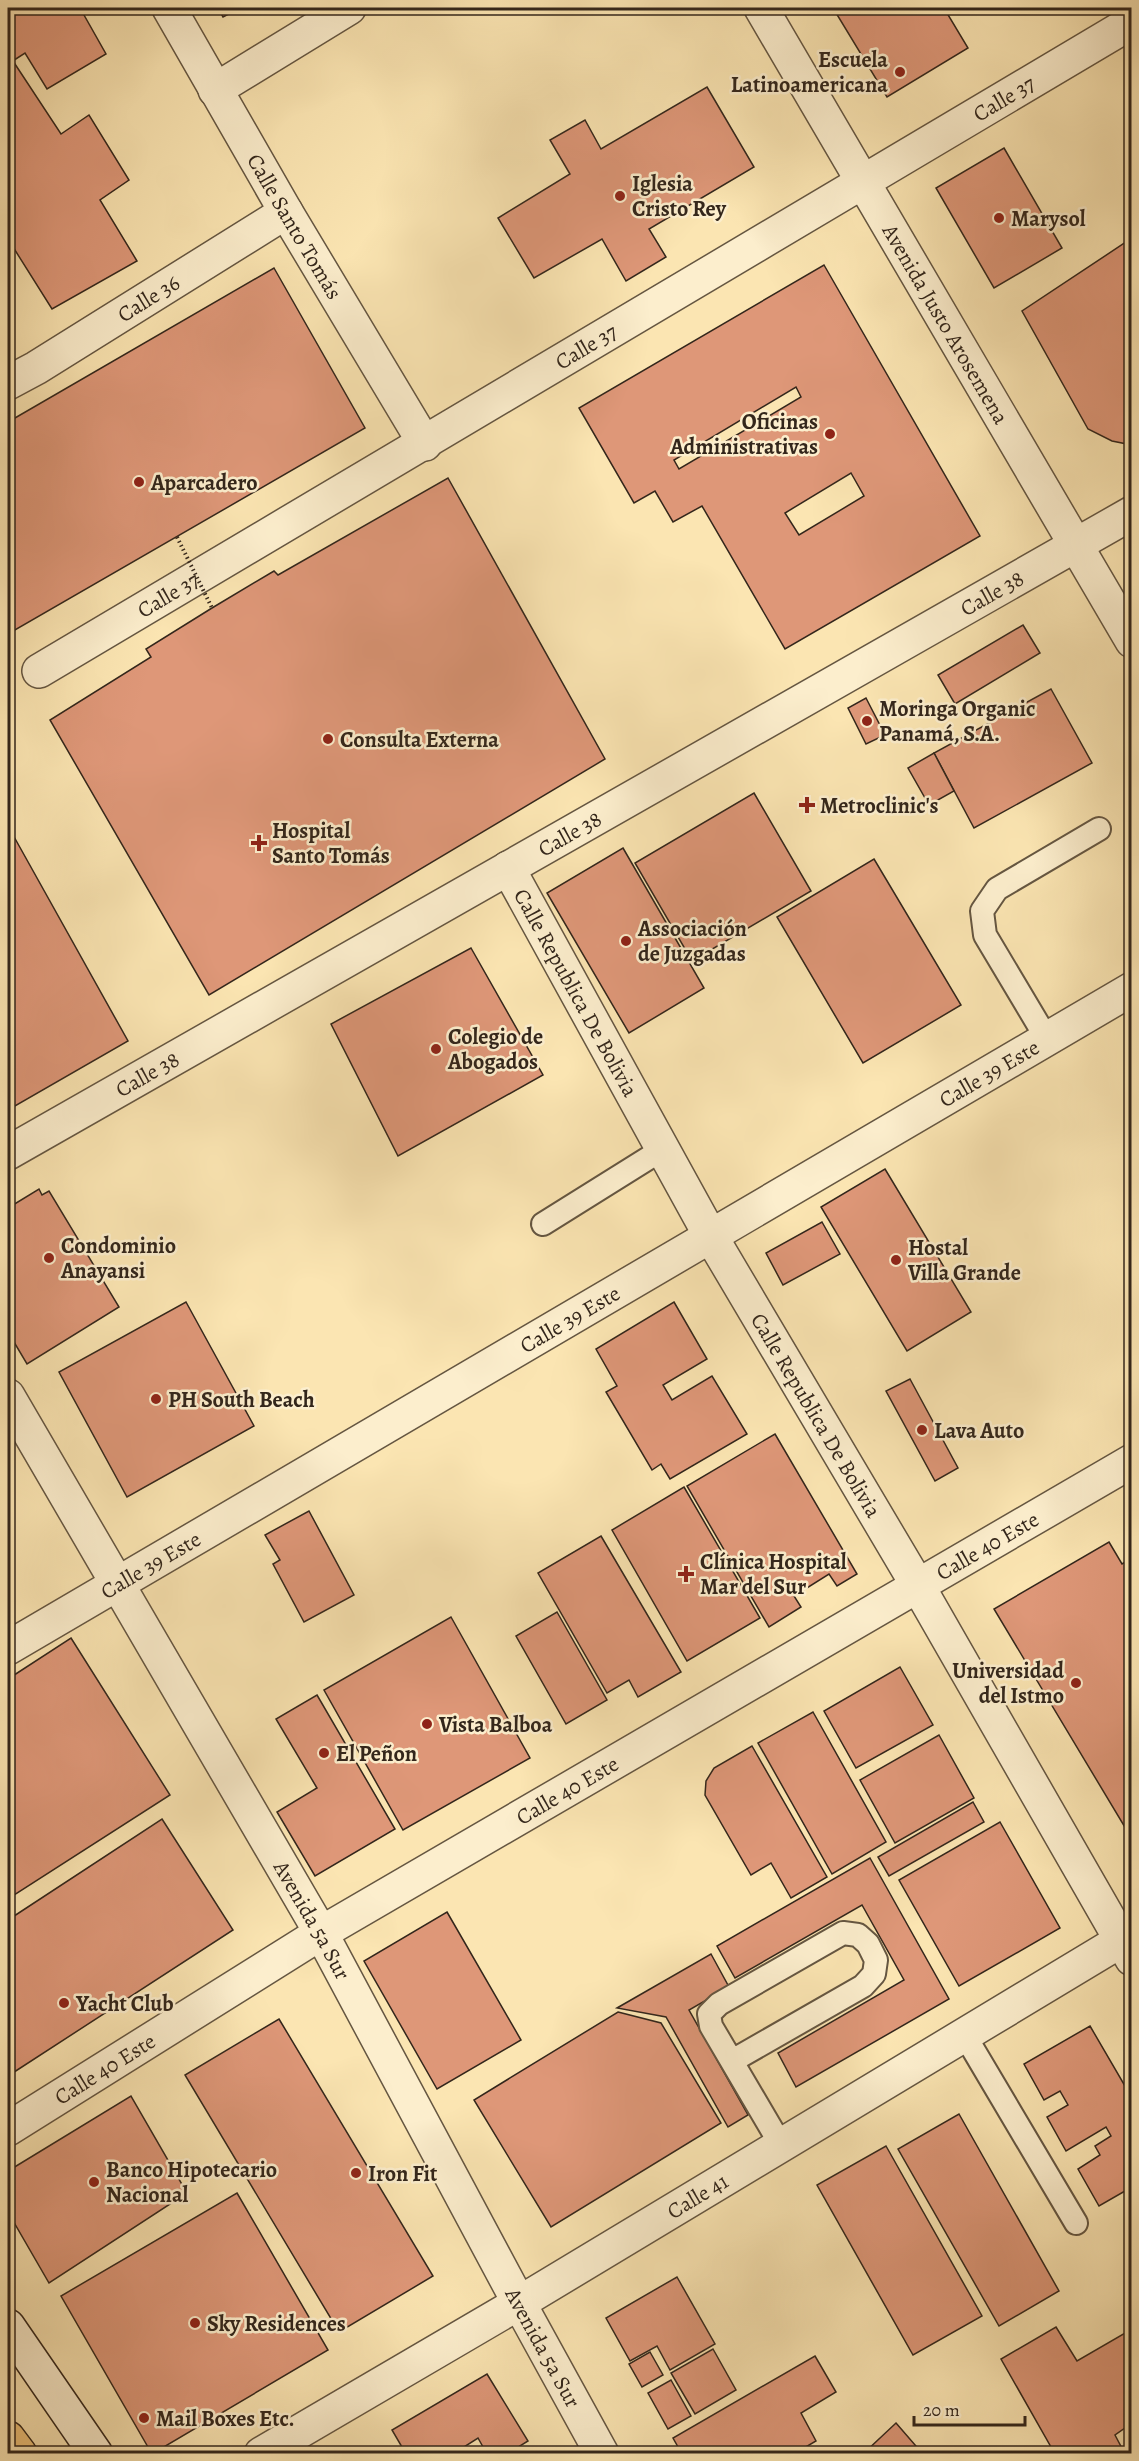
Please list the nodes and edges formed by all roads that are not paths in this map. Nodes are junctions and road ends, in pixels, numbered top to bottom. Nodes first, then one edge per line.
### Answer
1 (169, 8) edge
2 (349, 8) edge
3 (761, 8) edge
4 (1131, 22) edge
5 (215, 90) junction
6 (862, 181) junction
7 (286, 212) junction
8 (8, 383) edge
9 (424, 444) junction
10 (1131, 513) edge
11 (1076, 546) junction
12 (1131, 641) edge
13 (39, 671) dead end
14 (1099, 829) dead end
15 (508, 868) junction
16 (1131, 989) edge
17 (1047, 1039) junction
18 (663, 1149) junction
19 (8, 1153) edge
20 (543, 1224) dead end
21 (710, 1235) junction
22 (8, 1396) edge
23 (1131, 1461) edge
24 (117, 1584) junction
25 (918, 1586) junction
26 (8, 1648) edge
27 (321, 1933) junction
28 (1128, 1944) edge
29 (964, 2034) junction
30 (732, 2061) junction
31 (8, 2129) edge
32 (781, 2145) junction
33 (1076, 2223) dead end
34 (519, 2303) junction
35 (8, 2326) edge
36 (8, 2438) edge
37 (8, 2447) edge
38 (12, 2454) edge
39 (20, 2454) edge
40 (96, 2454) edge
41 (261, 2454) edge
42 (602, 2454) edge

1 - 5 street, Calle Santo Tomás
2 - 5 street
3 - 6 street, Avenida Justo Arosemena
4 - 6 street, Calle 37
5 - 7 street, Calle Santo Tomás
6 - 9 street, Calle 37
6 - 11 street, Avenida Justo Arosemena
7 - 8 street, Calle 36
7 - 9 street, Calle Santo Tomás
9 - 13 street, Calle 37
10 - 11 street, Calle 38
11 - 12 street, Avenida Justo Arosemena
11 - 15 street, Calle 38
14 - 17 lane
15 - 18 street, Calle Republica De Bolivia
15 - 19 street, Calle 38
16 - 17 street, Calle 39 Este
17 - 21 street, Calle 39 Este
18 - 20 lane
18 - 21 street, Calle Republica De Bolivia
21 - 24 street, Calle 39 Este
21 - 25 street, Calle Republica De Bolivia
22 - 24 street, Avenida 5a Sur
23 - 25 street, Calle 40 Este
24 - 26 street, Calle 39 Este
24 - 27 street, Avenida 5a Sur
25 - 27 street, Calle 40 Este
25 - 28 street, Calle Republica De Bolivia
27 - 31 street, Calle 40 Este
27 - 34 street, Avenida 5a Sur
28 - 29 street, Calle 41
29 - 32 street, Calle 41
29 - 33 lane
30 - 30 lane
30 - 32 lane
32 - 34 street, Calle 41
34 - 41 street, Calle 41
34 - 42 street, Avenida 5a Sur
35 - 40 street
36 - 39 highway
37 - 38 highway

